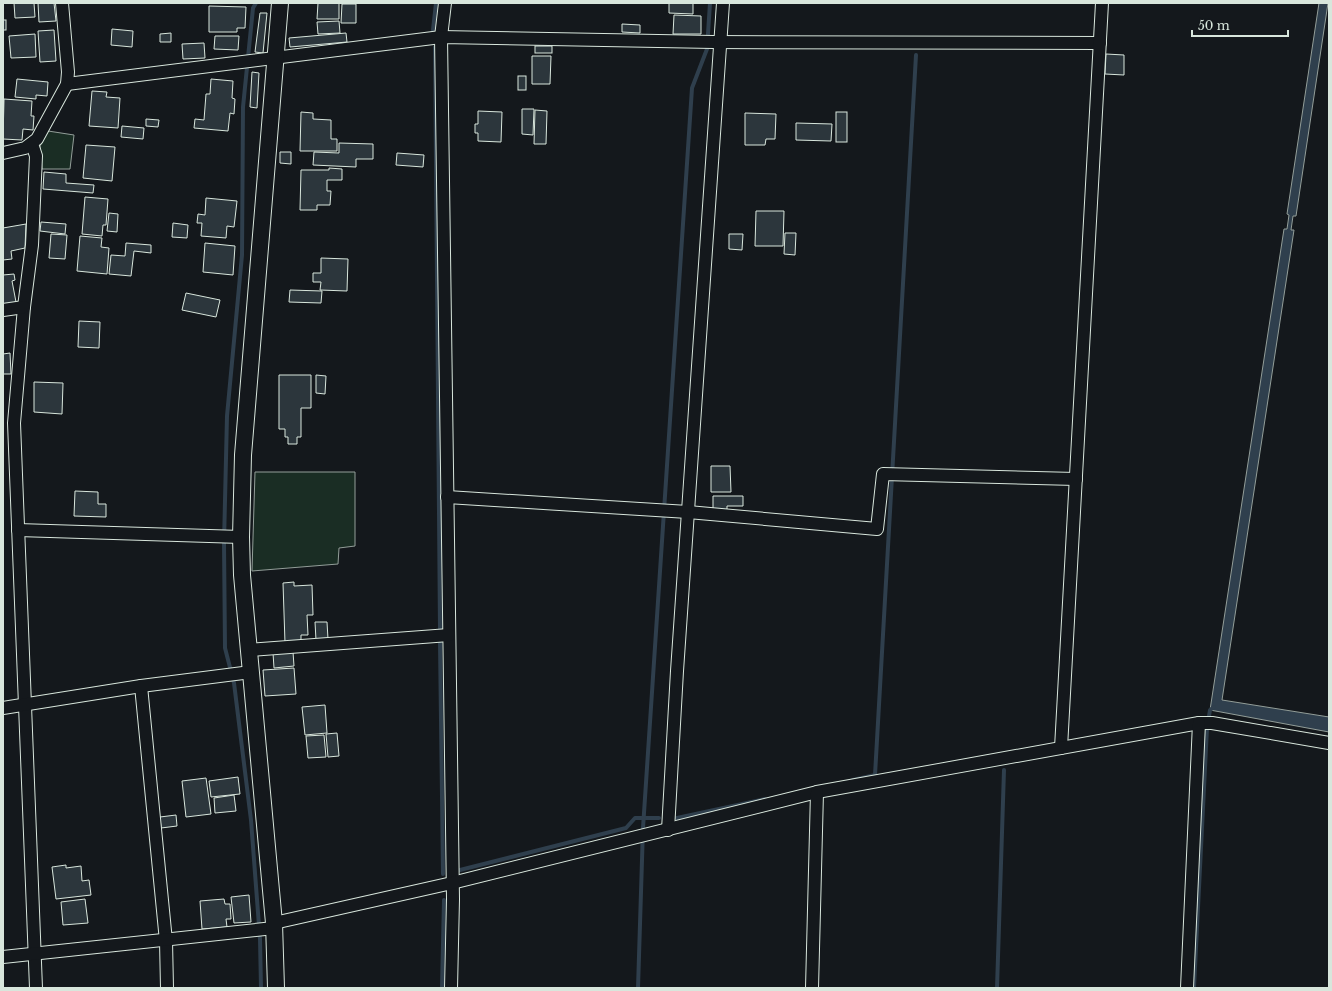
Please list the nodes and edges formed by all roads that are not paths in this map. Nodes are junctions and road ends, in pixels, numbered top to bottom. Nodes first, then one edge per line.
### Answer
1 (62, 3) edge
2 (280, 3) edge
3 (445, 3) edge
4 (723, 3) edge
5 (1102, 3) edge
6 (441, 37) junction
7 (716, 42) junction
8 (1100, 43) junction
9 (276, 59) junction
10 (67, 84) junction
11 (32, 144) junction
12 (3, 153) edge
13 (24, 307) junction
14 (3, 310) edge
15 (1076, 479) junction
16 (447, 497) junction
17 (688, 512) junction
18 (18, 530) junction
19 (230, 536) junction
20 (449, 635) junction
21 (249, 650) junction
22 (245, 673) junction
23 (141, 686) junction
24 (25, 703) junction
25 (3, 708) edge
26 (1205, 723) junction
27 (1329, 743) edge
28 (1061, 748) junction
29 (817, 792) junction
30 (668, 830) junction
31 (452, 883) junction
32 (271, 927) junction
33 (166, 941) junction
34 (35, 954) junction
35 (3, 957) edge
36 (36, 988) edge
37 (167, 988) edge
38 (276, 988) edge
39 (451, 988) edge
40 (812, 988) edge
41 (1187, 988) edge

1 - 10 street
2 - 9 street
3 - 6 street
4 - 7 street
5 - 8 street
6 - 7 street
6 - 9 street
6 - 16 street
7 - 8 street
7 - 17 street
8 - 15 street
9 - 10 street
9 - 19 street
10 - 11 street
11 - 12 street
11 - 13 street
13 - 14 street
13 - 18 street
15 - 17 street
15 - 28 street
16 - 17 street
16 - 20 street
17 - 30 street
18 - 19 street
18 - 24 street
19 - 21 street
20 - 21 street
20 - 31 street
21 - 22 street
22 - 23 street
22 - 32 street
23 - 24 street
23 - 33 street
24 - 25 street
24 - 34 street
26 - 27 street
26 - 28 street
26 - 41 street
28 - 29 street
29 - 30 street
29 - 40 street
30 - 31 street
31 - 32 street
31 - 39 street
32 - 33 street
32 - 38 street
33 - 34 street
33 - 37 street
34 - 35 street
34 - 36 street

